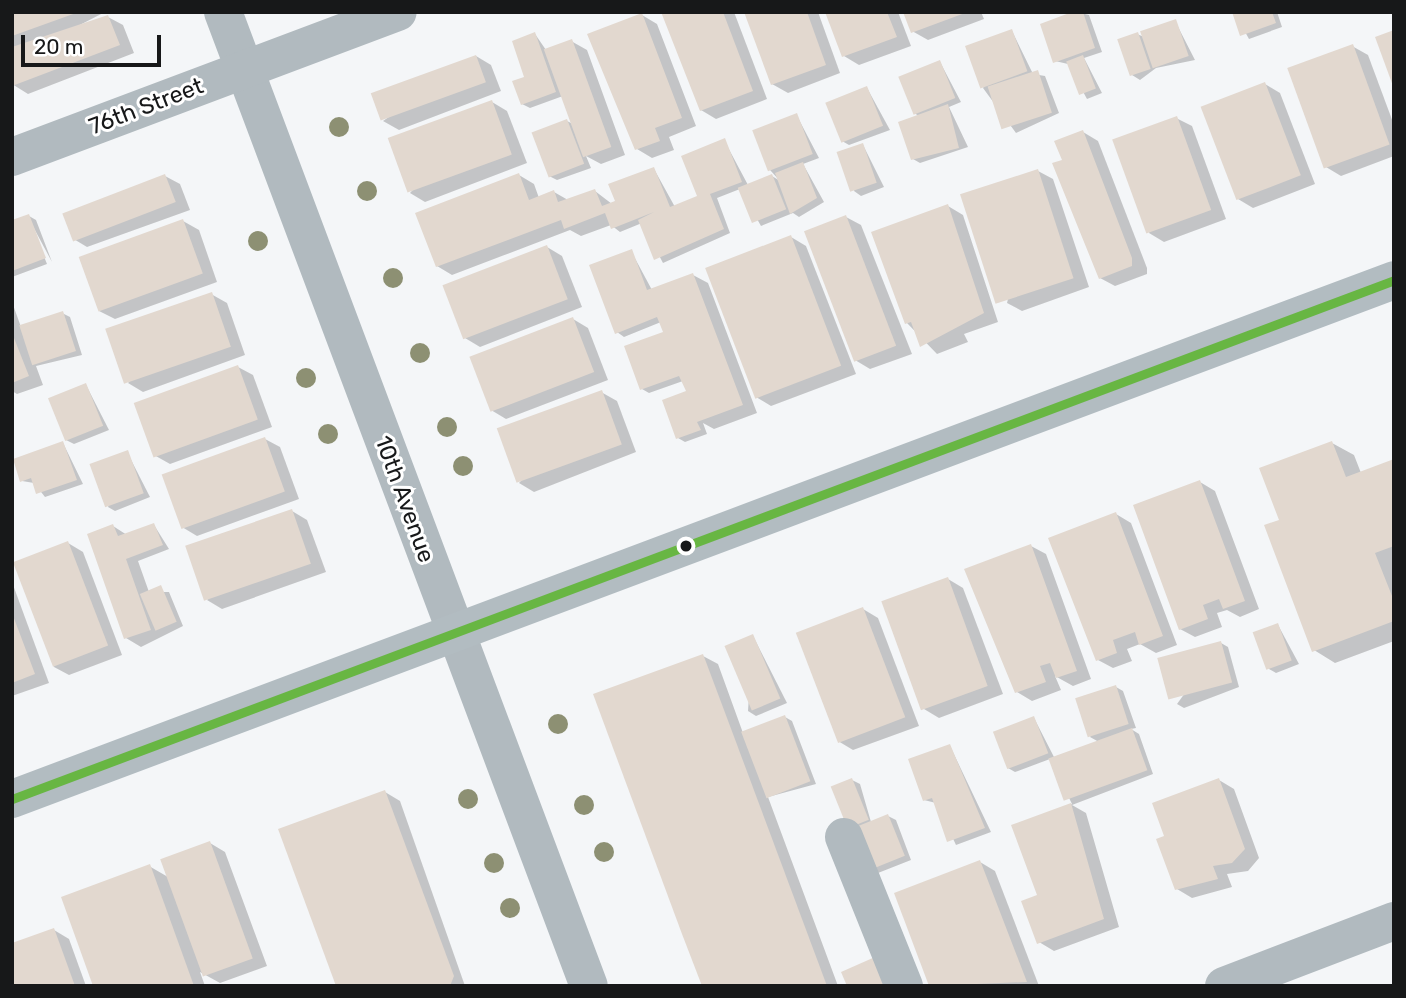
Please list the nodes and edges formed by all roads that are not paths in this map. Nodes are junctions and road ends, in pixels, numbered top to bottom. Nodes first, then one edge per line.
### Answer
1 (223, 12) edge
2 (398, 12) edge
3 (244, 69) junction
4 (12, 157) edge
5 (1394, 280) edge
6 (455, 632) junction
7 (12, 799) edge
8 (844, 837) dead end
9 (1394, 921) edge
10 (589, 986) edge
11 (904, 986) edge
12 (1224, 986) edge

1 - 3 street, 10th Avenue
2 - 3 street, 76th Street
3 - 4 street, 76th Street
3 - 6 street, 10th Avenue
5 - 6 main road
6 - 7 main road
6 - 10 street, 10th Avenue
8 - 11 street
9 - 12 street

